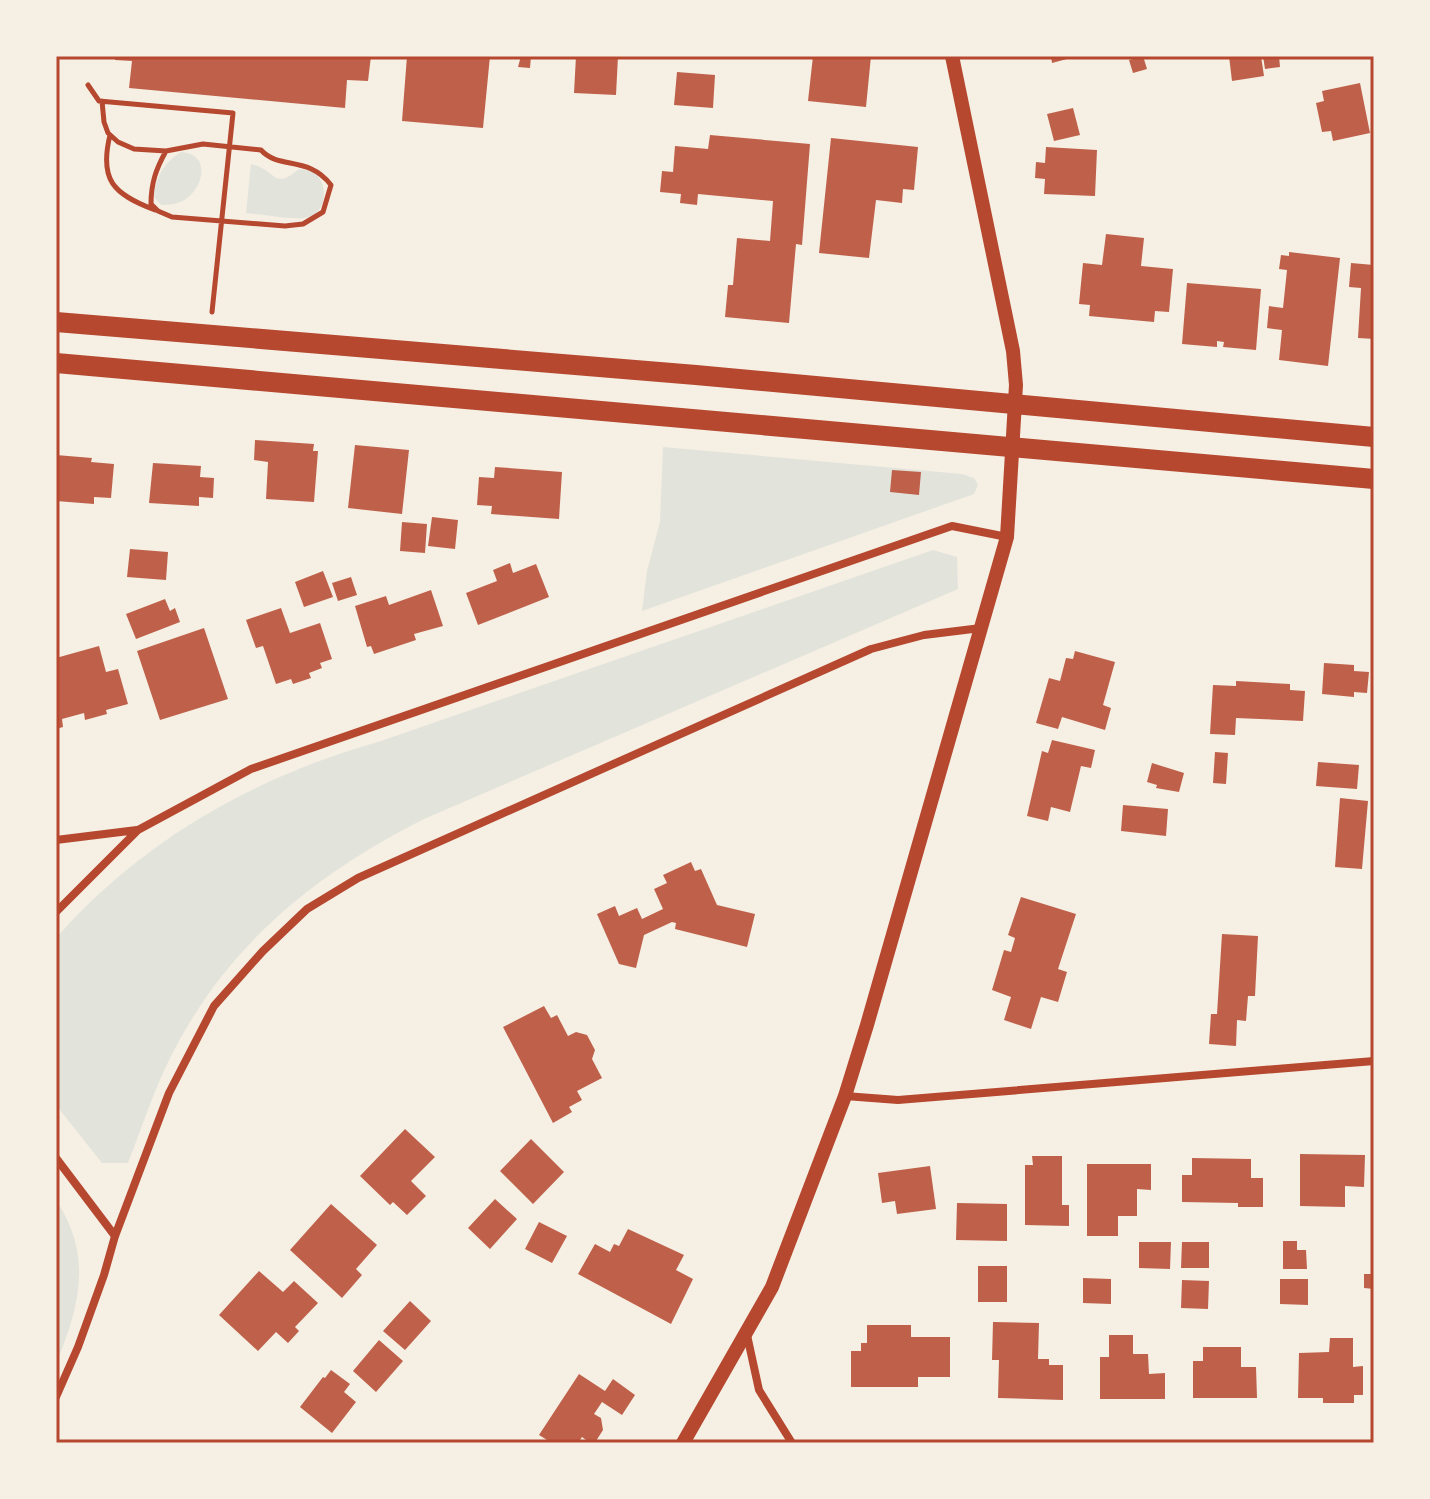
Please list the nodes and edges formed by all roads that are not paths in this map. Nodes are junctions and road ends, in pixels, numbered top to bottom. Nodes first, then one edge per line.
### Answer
1 (952, 56) edge
2 (56, 322) edge
3 (56, 363) edge
4 (1015, 406) junction
5 (1374, 437) edge
6 (1012, 449) junction
7 (1374, 479) edge
8 (1007, 537) junction
9 (982, 628) junction
10 (138, 830) junction
11 (56, 840) edge
12 (56, 912) edge
13 (1374, 1061) edge
14 (845, 1096) junction
15 (56, 1158) edge
16 (115, 1236) junction
17 (746, 1332) junction
18 (56, 1397) edge
19 (683, 1443) edge
20 (792, 1443) edge

1 - 4 street
2 - 4 main road
3 - 6 main road
4 - 5 main road
4 - 6 street
6 - 7 main road
6 - 8 street
8 - 9 street
8 - 10 street
9 - 14 street
9 - 16 street
10 - 11 street
10 - 12 street
13 - 14 street
14 - 17 street
15 - 16 street
16 - 18 street
17 - 19 street
17 - 20 street

